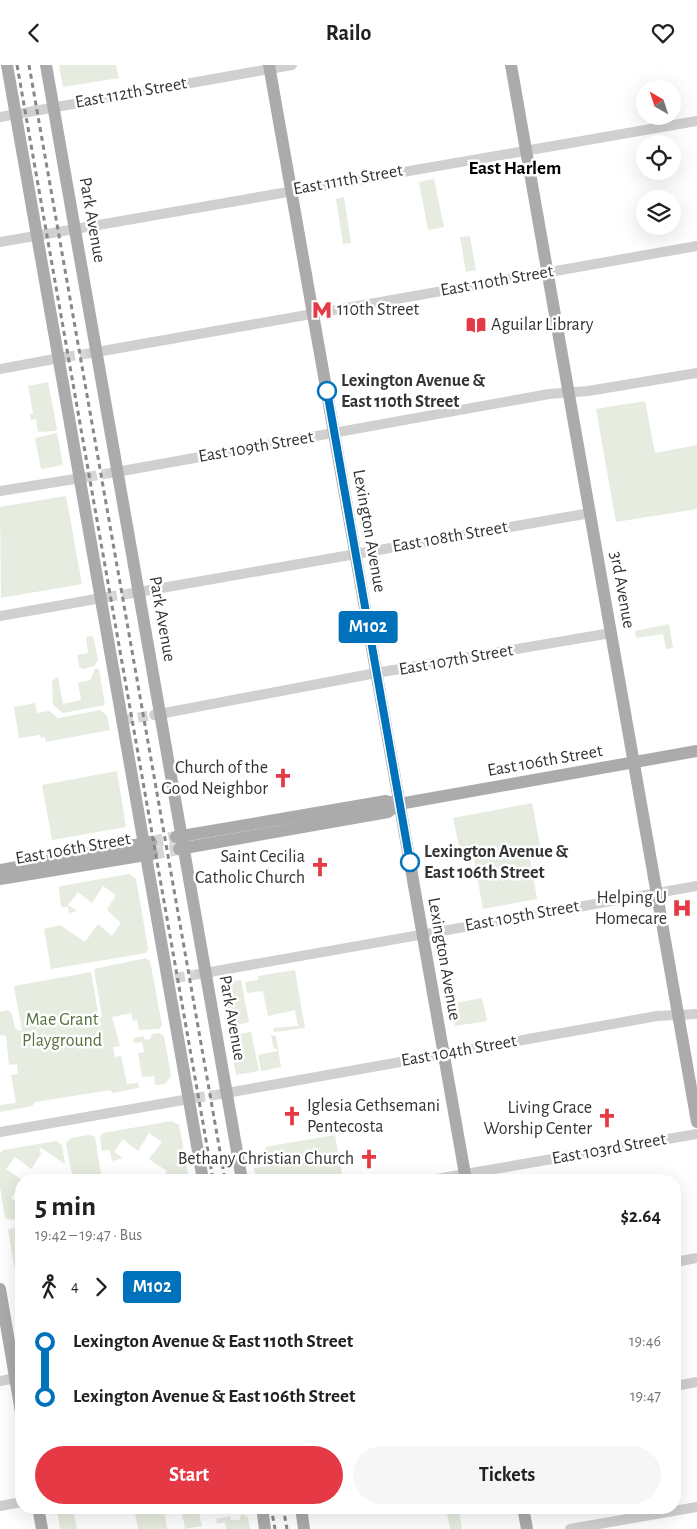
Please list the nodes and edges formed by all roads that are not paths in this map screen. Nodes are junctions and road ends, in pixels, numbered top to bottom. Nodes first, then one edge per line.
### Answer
1 (8, 65) edge
2 (46, 65) edge
3 (292, 65) edge
4 (511, 65) edge
5 (269, 67) edge
6 (54, 108) junction
7 (16, 114) junction
8 (0, 117) edge
9 (697, 121) edge
10 (526, 151) junction
11 (291, 190) junction
12 (76, 229) junction
13 (37, 235) junction
14 (0, 242) edge
15 (697, 246) edge
16 (548, 272) junction
17 (313, 313) junction
18 (94, 352) junction
19 (62, 358) junction
20 (0, 369) edge
21 (697, 373) edge
22 (569, 393) junction
23 (334, 433) junction
24 (114, 472) junction
25 (83, 477) junction
26 (0, 491) edge
27 (590, 513) junction
28 (355, 553) junction
29 (136, 592) junction
30 (104, 598) junction
31 (0, 616) edge
32 (611, 633) junction
33 (376, 673) junction
34 (157, 715) junction
35 (697, 751) edge
36 (634, 763) junction
37 (399, 804) junction
38 (180, 843) junction
39 (148, 849) junction
40 (0, 870) edge
41 (0, 879) edge
42 (697, 886) edge
43 (657, 893) junction
44 (422, 933) junction
45 (202, 973) junction
46 (697, 1014) edge
47 (678, 1016) junction
48 (443, 1054) junction
49 (224, 1093) junction
50 (192, 1099) junction
51 (697, 1122) edge
52 (0, 1133) edge
53 (697, 1134) edge
54 (202, 1174) edge
55 (241, 1174) edge
56 (464, 1174) edge
57 (481, 1174) edge
58 (697, 1258) edge
59 (681, 1261) edge
60 (0, 1289) edge
61 (15, 1363) edge
62 (15, 1378) edge
63 (0, 1381) edge
64 (697, 1382) edge
65 (681, 1385) edge
66 (15, 1503) edge
67 (0, 1506) edge
68 (697, 1507) edge
69 (681, 1510) edge
70 (39, 1514) edge
71 (263, 1514) edge
72 (301, 1514) edge
73 (524, 1514) edge
74 (657, 1514) edge
75 (42, 1529) edge
76 (265, 1529) edge
77 (304, 1529) edge
78 (527, 1529) edge
79 (570, 1529) edge

1 - 7 main road
2 - 6 main road, Park Avenue
3 - 5 street, East 112th Street
4 - 10 main road, 3rd Avenue
5 - 6 street, East 112th Street
5 - 11 main road, Lexington Avenue
6 - 7 street, East 112th Street
6 - 12 main road, Park Avenue
7 - 8 street, East 112th Street
7 - 13 main road
9 - 10 street, East 111th Street
10 - 11 street, East 111th Street
10 - 16 main road, 3rd Avenue
11 - 12 street, East 111th Street
11 - 17 main road, Lexington Avenue
12 - 13 street, East 111th Street
12 - 18 main road, Park Avenue
13 - 14 street, East 111th Street
13 - 19 main road
15 - 16 street, East 110th Street
16 - 17 street, East 110th Street
16 - 22 main road, 3rd Avenue
17 - 18 street, East 110th Street
17 - 23 main road, Lexington Avenue
18 - 24 main road, Park Avenue
19 - 20 street
19 - 25 main road
21 - 22 street, East 109th Street
22 - 23 street, East 109th Street
22 - 27 main road, 3rd Avenue
23 - 24 street, East 109th Street
23 - 28 main road, Lexington Avenue
24 - 29 main road, Park Avenue
25 - 26 street
25 - 30 main road
27 - 28 street, East 108th Street
27 - 32 main road, 3rd Avenue
28 - 29 street, East 108th Street
28 - 33 main road, Lexington Avenue
29 - 34 main road, Park Avenue
30 - 31 street
30 - 39 main road
32 - 33 street, East 107th Street
32 - 36 main road, 3rd Avenue
33 - 34 street, East 107th Street
33 - 37 main road, Lexington Avenue
34 - 38 main road, Park Avenue
35 - 36 main road, East 106th Street
36 - 37 main road, East 106th Street
36 - 43 main road, 3rd Avenue
37 - 38 main road, East 106th Street
37 - 44 main road, Lexington Avenue
38 - 45 main road, Park Avenue
39 - 40 main road, East 106th Street
39 - 41 main road, East 106th Street
39 - 50 main road
42 - 43 street, East 105th Street
43 - 44 street, East 105th Street
43 - 47 main road, 3rd Avenue
44 - 45 street, East 105th Street
44 - 48 main road, Lexington Avenue
45 - 49 main road, Park Avenue
46 - 47 street, East 104th Street
47 - 48 street, East 104th Street
47 - 51 main road, 3rd Avenue
48 - 49 street, East 104th Street
48 - 56 main road, Lexington Avenue
49 - 55 main road, Park Avenue
50 - 52 street
50 - 54 main road
53 - 57 street, East 103rd Street
58 - 59 street
60 - 61 main road
62 - 63 street
64 - 65 street
66 - 67 street
68 - 69 street
70 - 75 main road
71 - 76 main road
72 - 77 main road
73 - 78 main road
74 - 79 street

